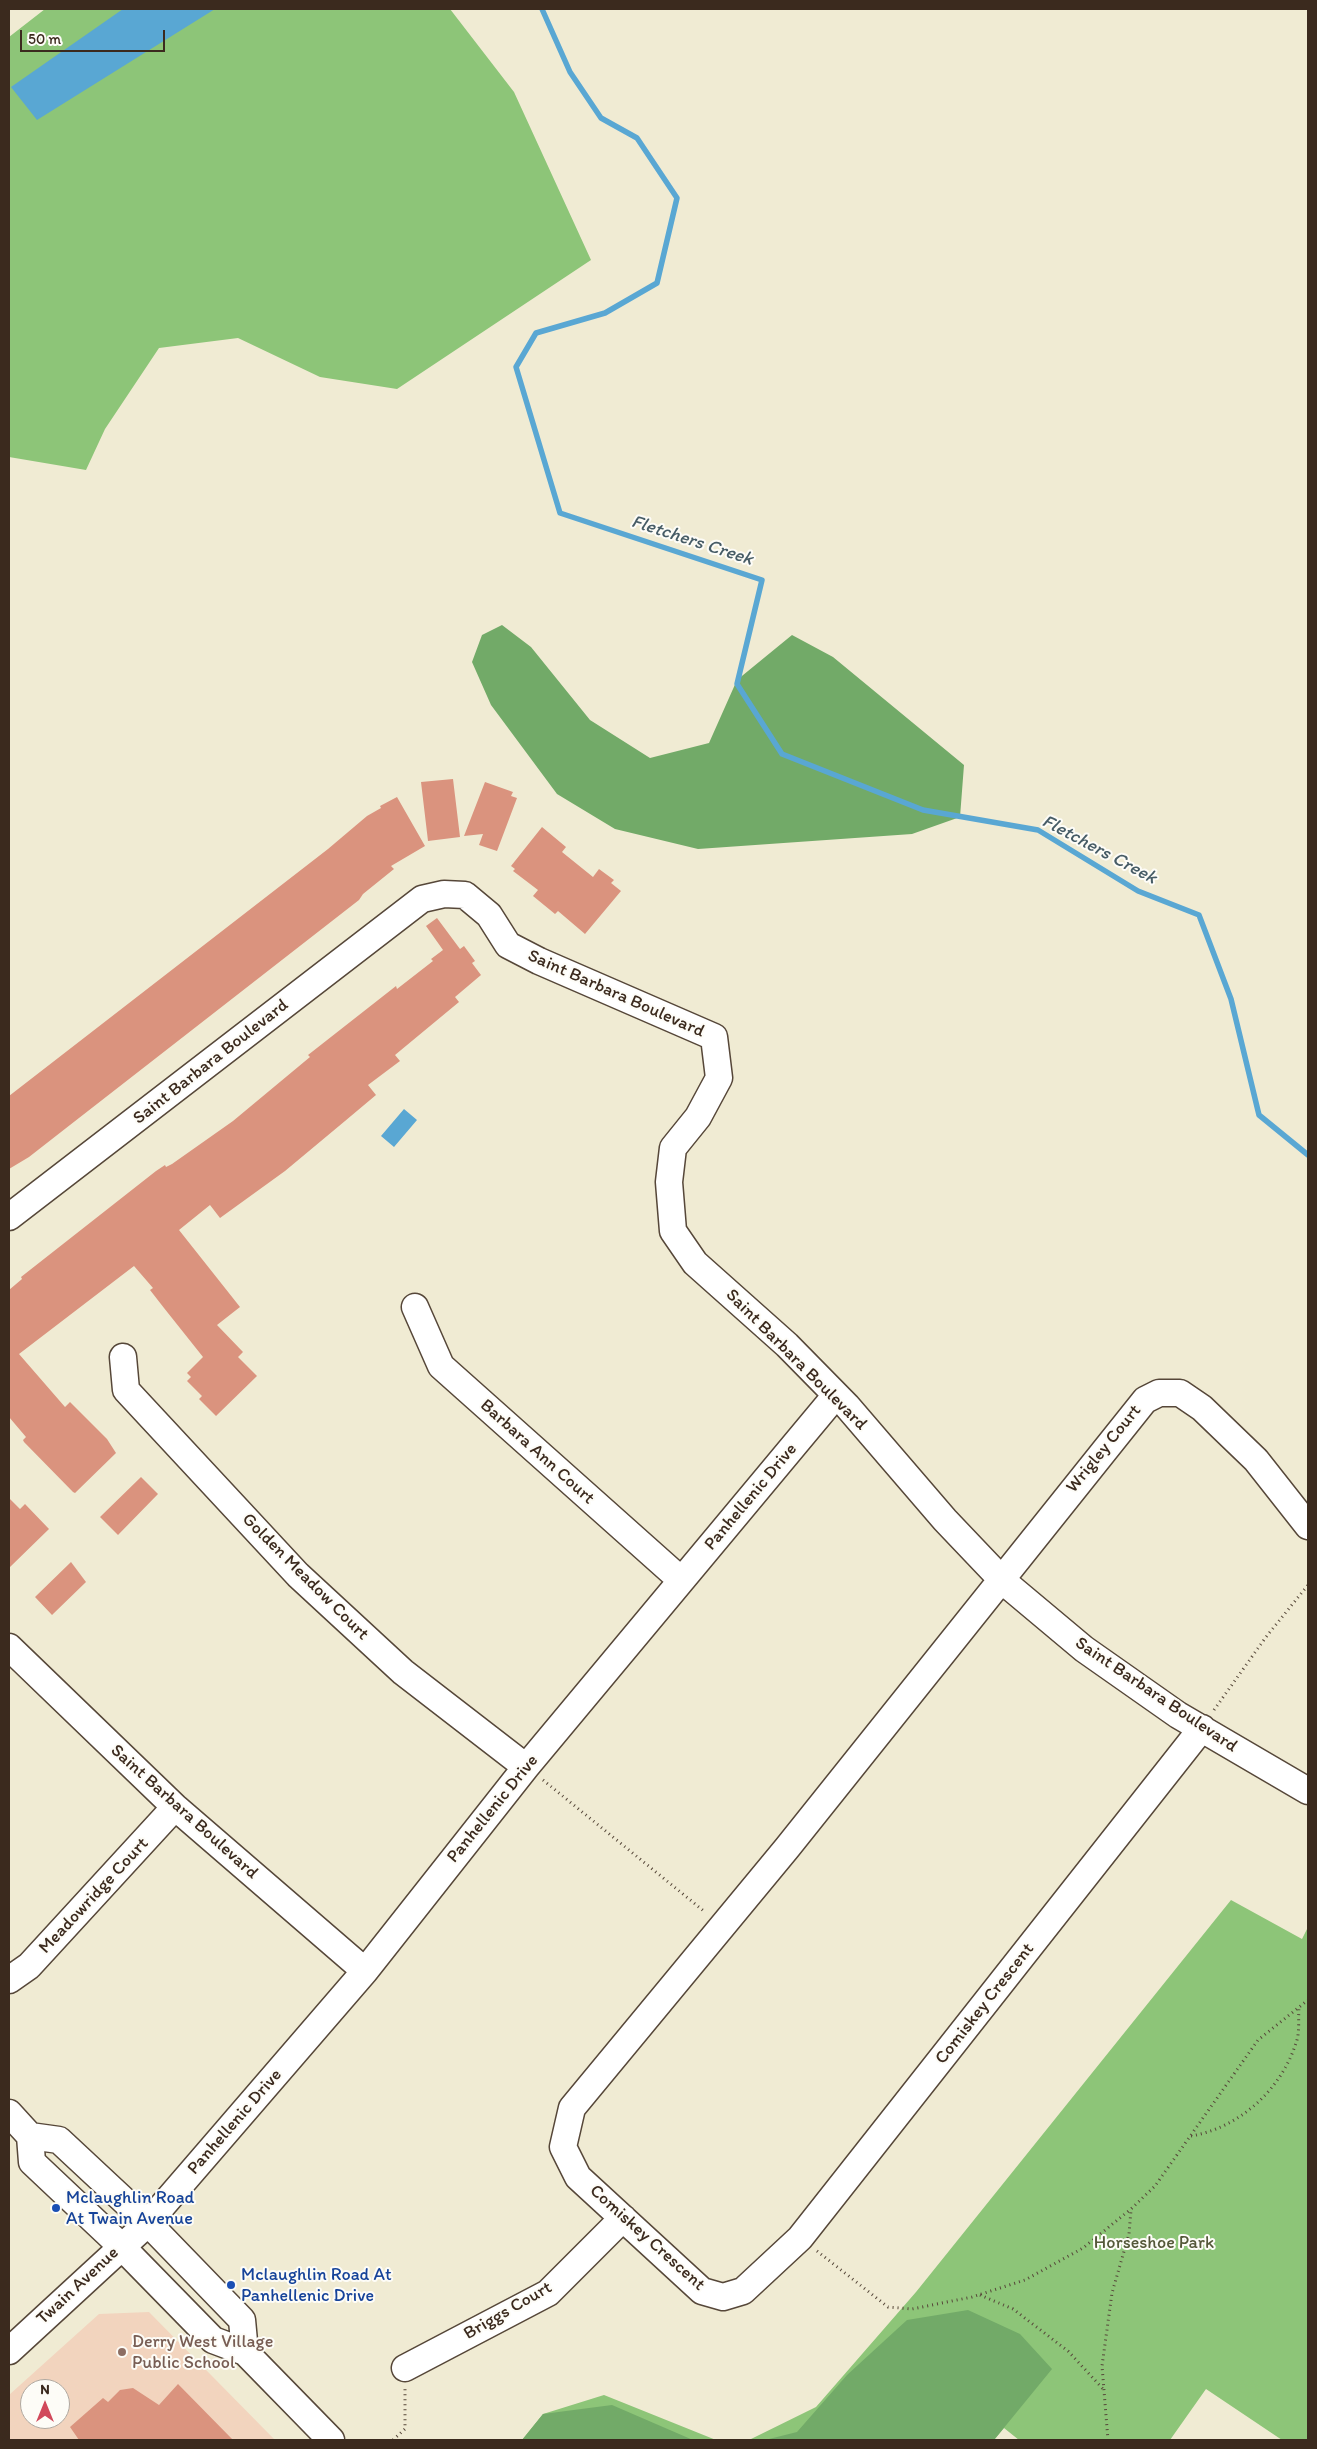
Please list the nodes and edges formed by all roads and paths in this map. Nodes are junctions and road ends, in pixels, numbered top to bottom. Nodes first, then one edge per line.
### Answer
1 (9, 1217) edge
2 (415, 1307) dead end
3 (122, 1357) dead end
4 (836, 1395) junction
5 (1308, 1526) edge
6 (681, 1580) junction
7 (1001, 1580) junction
8 (1308, 1585) edge
9 (9, 1647) edge
10 (1202, 1728) junction
11 (526, 1767) junction
12 (1308, 1791) edge
13 (175, 1807) junction
14 (723, 1926) junction
15 (364, 1971) junction
16 (9, 1980) edge
17 (1308, 2000) edge
18 (1299, 2007) junction
19 (9, 2113) edge
20 (30, 2136) junction
21 (1191, 2136) junction
22 (1132, 2209) junction
23 (623, 2218) junction
24 (148, 2223) junction
25 (800, 2238) junction
26 (121, 2246) junction
27 (980, 2295) junction
28 (9, 2351) edge
29 (245, 2352) junction
30 (405, 2368) joint
31 (1105, 2391) junction
32 (331, 2440) edge
33 (393, 2440) edge
34 (1108, 2440) edge

1 - 4 street, Saint Barbara Boulevard
2 - 6 street, Barbara Ann Court
3 - 11 street, Golden Meadow Court
4 - 6 street, Panhellenic Drive
4 - 7 street, Saint Barbara Boulevard
5 - 7 street, Wrigley Court
6 - 11 street, Panhellenic Drive
7 - 10 street, Saint Barbara Boulevard
7 - 14 street, Comiskey Crescent
8 - 10 path
9 - 13 street, Saint Barbara Boulevard
10 - 12 street, Saint Barbara Boulevard
10 - 25 street, Comiskey Crescent
11 - 14 path
11 - 15 street, Panhellenic Drive
13 - 15 street, Saint Barbara Boulevard
13 - 16 street, Meadowridge Court
14 - 23 street, Comiskey Crescent
15 - 24 street, Panhellenic Drive
17 - 18 path
18 - 21 path
18 - 21 path
19 - 20 street
20 - 24 street
20 - 26 street
21 - 22 path
22 - 27 path
22 - 31 path
23 - 25 street, Comiskey Crescent
23 - 30 street, Briggs Court
24 - 26 street, Twain Avenue
24 - 29 street
25 - 27 path
26 - 28 street, Twain Avenue
26 - 29 street
27 - 31 path
29 - 32 street
30 - 33 path
31 - 34 path

